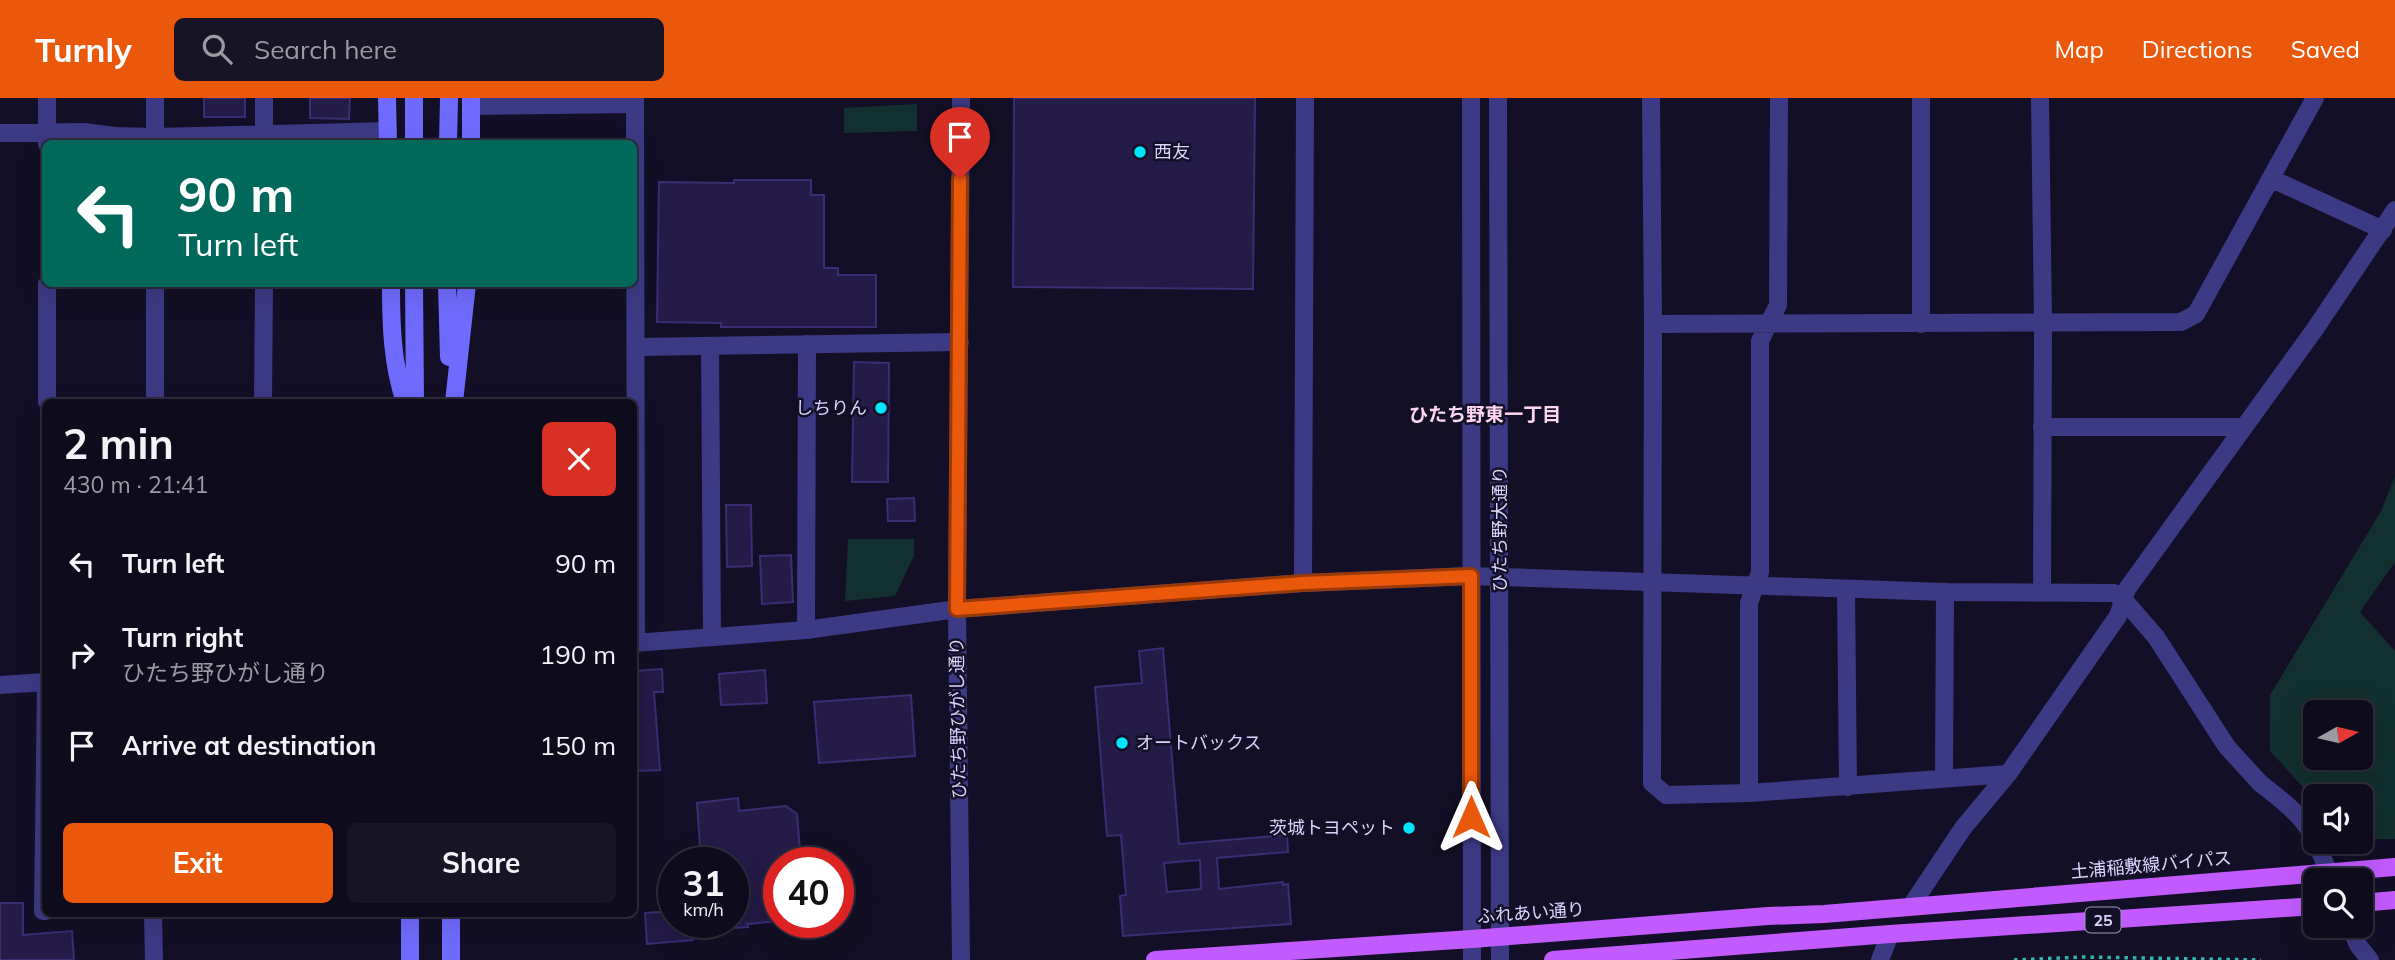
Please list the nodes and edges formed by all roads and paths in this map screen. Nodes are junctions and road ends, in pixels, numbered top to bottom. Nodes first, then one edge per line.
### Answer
1 (47, 98) edge
2 (155, 98) edge
3 (264, 98) edge
4 (387, 98) edge
5 (414, 98) edge
6 (449, 98) edge
7 (961, 98) edge
8 (1305, 98) edge
9 (1471, 98) edge
10 (1498, 98) edge
11 (1651, 98) edge
12 (1779, 98) edge
13 (1921, 98) edge
14 (2040, 98) edge
15 (2315, 98) edge
16 (635, 101) edge
17 (471, 102) edge
18 (0, 133) edge
19 (388, 137) edge
20 (47, 138) edge
21 (264, 139) edge
22 (155, 140) edge
23 (414, 140) edge
24 (448, 140) edge
25 (471, 140) edge
26 (635, 140) edge
27 (2272, 179) junction
28 (2395, 210) edge
29 (2383, 230) junction
30 (47, 287) edge
31 (155, 287) edge
32 (264, 287) edge
33 (391, 287) edge
34 (414, 287) edge
35 (447, 287) edge
36 (467, 287) edge
37 (637, 287) edge
38 (2043, 323) junction
39 (1653, 324) junction
40 (1921, 324) junction
41 (1767, 325) junction
42 (960, 342) junction
43 (807, 344) junction
44 (710, 346) junction
45 (637, 347) junction
46 (47, 399) edge
47 (155, 399) edge
48 (263, 399) edge
49 (404, 399) edge
50 (415, 399) edge
51 (452, 399) edge
52 (452, 399) edge
53 (637, 399) edge
54 (2042, 427) junction
55 (2244, 427) junction
56 (1471, 576) junction
57 (1500, 578) junction
58 (1651, 582) junction
59 (1303, 583) junction
60 (1754, 585) junction
61 (1846, 589) junction
62 (1945, 592) junction
63 (2042, 592) junction
64 (2123, 599) junction
65 (957, 609) junction
66 (806, 630) junction
67 (712, 637) junction
68 (637, 643) edge
69 (42, 683) edge
70 (0, 685) edge
71 (2008, 774) junction
72 (1944, 778) junction
73 (1848, 787) junction
74 (1749, 793) junction
75 (2303, 821) edge
76 (2395, 867) edge
77 (2373, 870) edge
78 (2303, 878) edge
79 (2395, 900) edge
80 (2373, 902) edge
81 (1912, 906) junction
82 (2303, 907) edge
83 (153, 917) edge
84 (410, 917) edge
85 (451, 917) edge
86 (1890, 934) junction
87 (1499, 937) junction
88 (2355, 938) edge
89 (1472, 939) junction
90 (154, 960) edge
91 (410, 960) edge
92 (451, 960) edge
93 (961, 960) edge
94 (1154, 960) edge
95 (1472, 960) edge
96 (1500, 960) edge
97 (1553, 960) edge
98 (1880, 960) edge
99 (2014, 960) edge
100 (2261, 960) edge
101 (2370, 960) edge

1 - 20 street
2 - 22 street
3 - 21 street
4 - 19 main road
5 - 23 main road
6 - 24 main road
7 - 42 street, ひたち野ひがし通り
8 - 59 street
9 - 56 street, ひたち野大通り
10 - 57 street, ひたち野大通り
11 - 39 street
12 - 41 street
13 - 40 street
14 - 38 street
15 - 27 street
16 - 17 street
16 - 26 street
17 - 25 main road
18 - 20 street
19 - 21 street
20 - 22 street
21 - 22 street
27 - 29 street
27 - 38 street
28 - 29 street
29 - 55 street
30 - 46 street
31 - 47 street
32 - 48 street
33 - 49 main road
34 - 50 main road
35 - 51 main road
36 - 52 main road
37 - 45 street
38 - 40 street
38 - 54 street
39 - 41 street
39 - 58 street
40 - 41 street
41 - 60 street
42 - 43 street
42 - 65 street, ひたち野ひがし通り
43 - 44 street
43 - 66 street
44 - 45 street
44 - 67 street
45 - 53 street
54 - 55 street
54 - 63 street
55 - 64 street
56 - 57 street
56 - 59 street
56 - 89 street, ひたち野大通り
57 - 58 street
57 - 87 street, ひたち野大通り
58 - 60 street
58 - 74 street
59 - 65 street
60 - 61 street
60 - 74 street
61 - 62 street
61 - 73 street
62 - 63 street
62 - 72 street
63 - 64 street
64 - 71 street
64 - 75 street
65 - 66 street
65 - 93 street, ひたち野ひがし通り
66 - 67 street
67 - 68 street
69 - 70 street
71 - 72 street
71 - 81 street
72 - 73 street
73 - 74 street
76 - 77 main road, 土浦稲敷線バイパス / 25
78 - 81 main road, 土浦稲敷線バイパス / 25
79 - 80 main road
81 - 87 main road, ふれあい通り / 25
82 - 86 main road, 25
83 - 90 street
84 - 91 main road
85 - 92 main road
86 - 97 main road, 25
86 - 98 street
87 - 89 main road, ふれあい通り / 25
87 - 96 street, ひたち野大通り
88 - 101 street
89 - 94 main road, ふれあい通り / 25
89 - 95 street, ひたち野大通り
99 - 100 path

